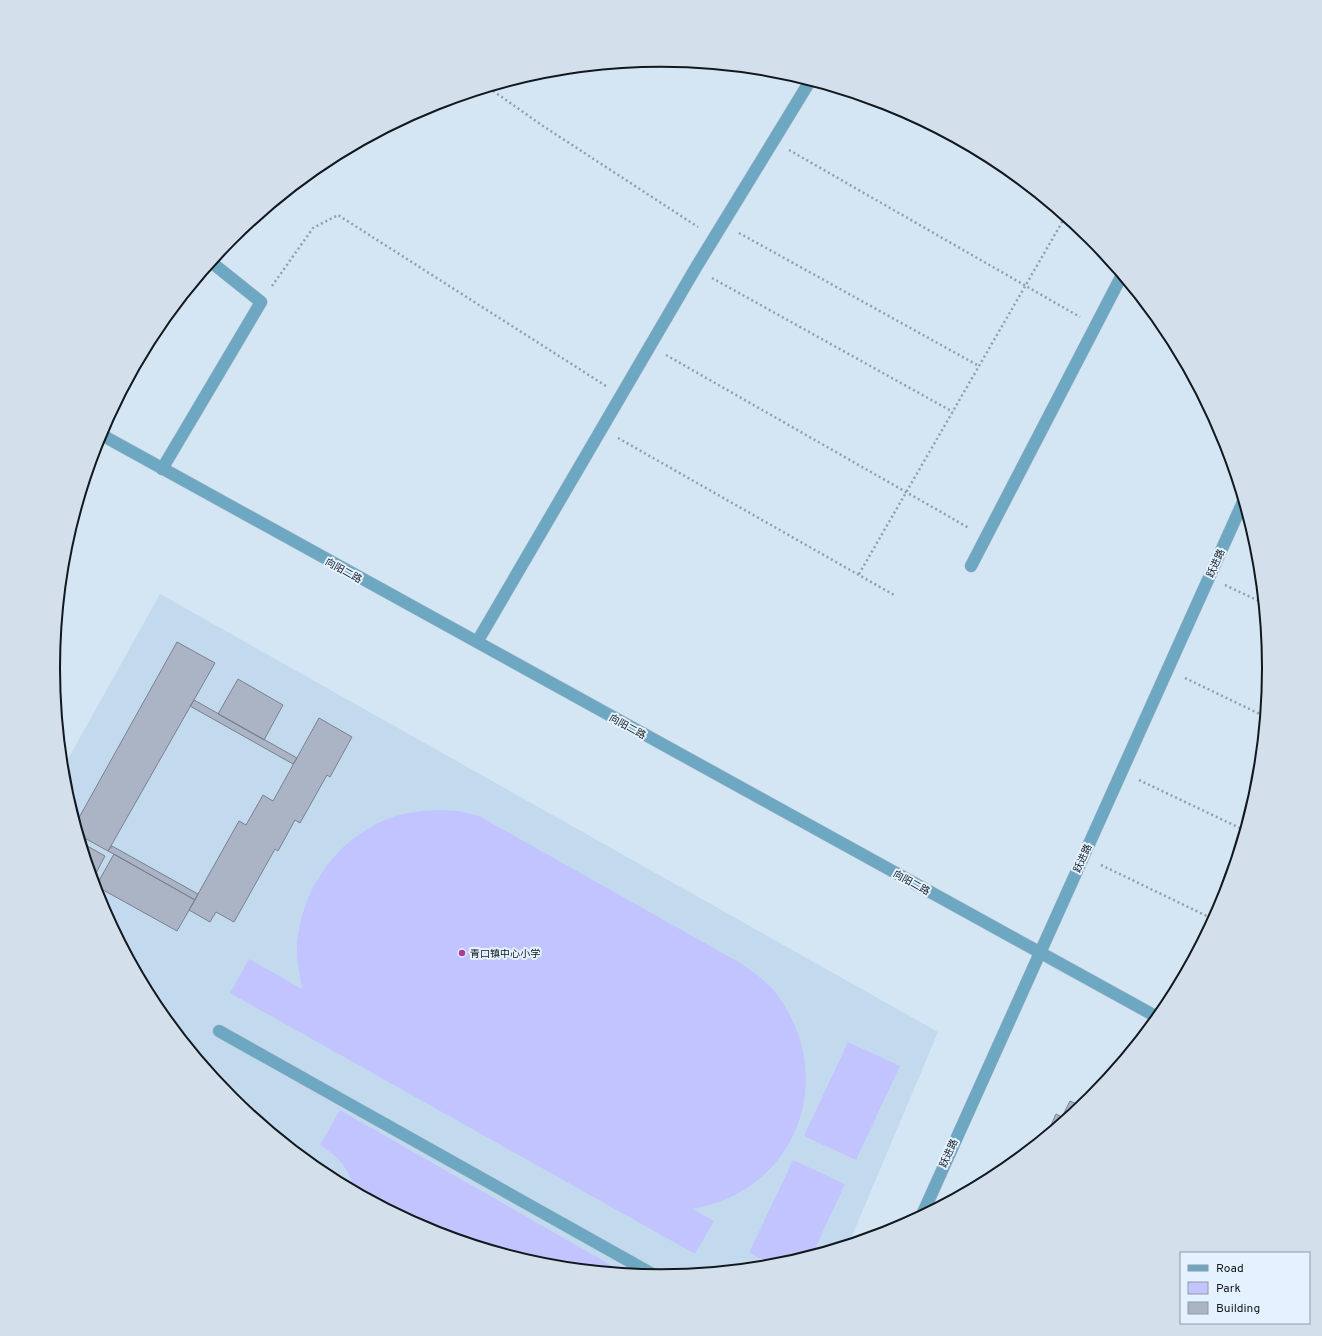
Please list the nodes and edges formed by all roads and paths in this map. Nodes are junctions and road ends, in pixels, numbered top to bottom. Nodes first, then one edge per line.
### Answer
1 (808, 85) edge
2 (493, 91) edge
3 (773, 141) junction
4 (1063, 221) edge
5 (723, 224) junction
6 (714, 238) junction
7 (215, 265) edge
8 (696, 269) junction
9 (1119, 280) edge
10 (1026, 286) junction
11 (261, 302) junction
12 (1095, 326) junction
13 (650, 346) junction
14 (979, 366) junction
15 (621, 396) junction
16 (952, 412) junction
17 (602, 428) junction
18 (106, 438) edge
19 (162, 469) junction
20 (906, 492) junction
21 (1241, 507) edge
22 (986, 537) junction
23 (971, 566) dead end
24 (859, 574) junction
25 (1209, 577) junction
26 (894, 594) dead end
27 (1258, 601) edge
28 (477, 642) junction
29 (1167, 670) junction
30 (1260, 714) edge
31 (1121, 771) junction
32 (1241, 828) edge
33 (1083, 856) junction
34 (1208, 916) edge
35 (1039, 952) junction
36 (1152, 1014) edge
37 (219, 1031) dead end
38 (925, 1208) edge
39 (642, 1269) edge

1 - 3 street
2 - 6 path
3 - 5 street
3 - 10 path
4 - 10 path
5 - 6 street
5 - 14 path
6 - 8 street
7 - 11 street
8 - 13 street
8 - 16 path
9 - 12 street
10 - 12 path
10 - 14 path
11 - 15 path
11 - 19 street
12 - 22 street
13 - 15 street
13 - 20 path
14 - 16 path
15 - 17 street
16 - 20 path
17 - 24 path
17 - 28 street
18 - 19 street, 向阳二路
19 - 28 street, 向阳二路
20 - 22 path
20 - 24 path
21 - 25 street, 跃进路
22 - 23 street
24 - 26 path
25 - 27 path
25 - 29 street, 跃进路
28 - 35 street, 向阳二路
29 - 30 path
29 - 31 street, 跃进路
31 - 32 path
31 - 33 street, 跃进路
33 - 34 path
33 - 35 street, 跃进路
35 - 36 street, 向阳二路
35 - 38 street, 跃进路
37 - 39 street

